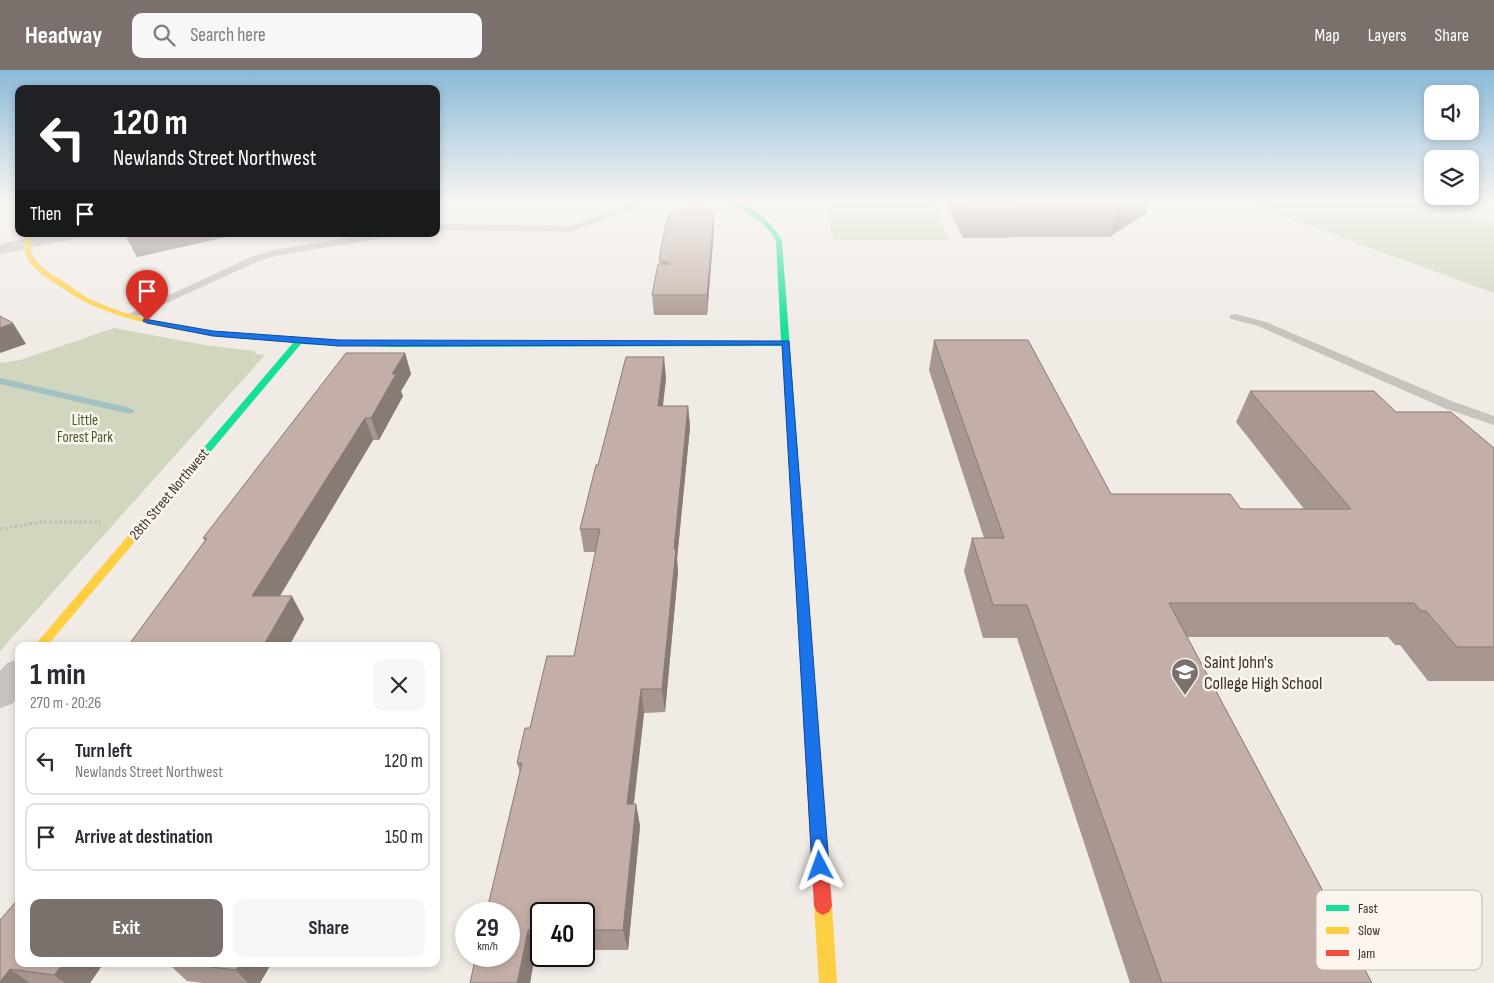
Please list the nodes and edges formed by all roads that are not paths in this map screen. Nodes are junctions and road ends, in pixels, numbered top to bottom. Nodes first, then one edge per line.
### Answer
1 (15, 244) edge
2 (27, 244) edge
3 (333, 244) edge
4 (779, 244) edge
5 (0, 249) edge
6 (130, 316) junction
7 (1235, 317) dead end
8 (299, 341) junction
9 (786, 342) junction
10 (1494, 421) edge
11 (43, 642) edge
12 (15, 677) edge
13 (0, 694) edge
14 (828, 983) edge

1 - 5 street
2 - 6 street
3 - 6 lane
4 - 9 street
6 - 8 street
7 - 10 lane
8 - 9 street
8 - 11 street, 28th Street Northwest
9 - 14 street
12 - 13 street

